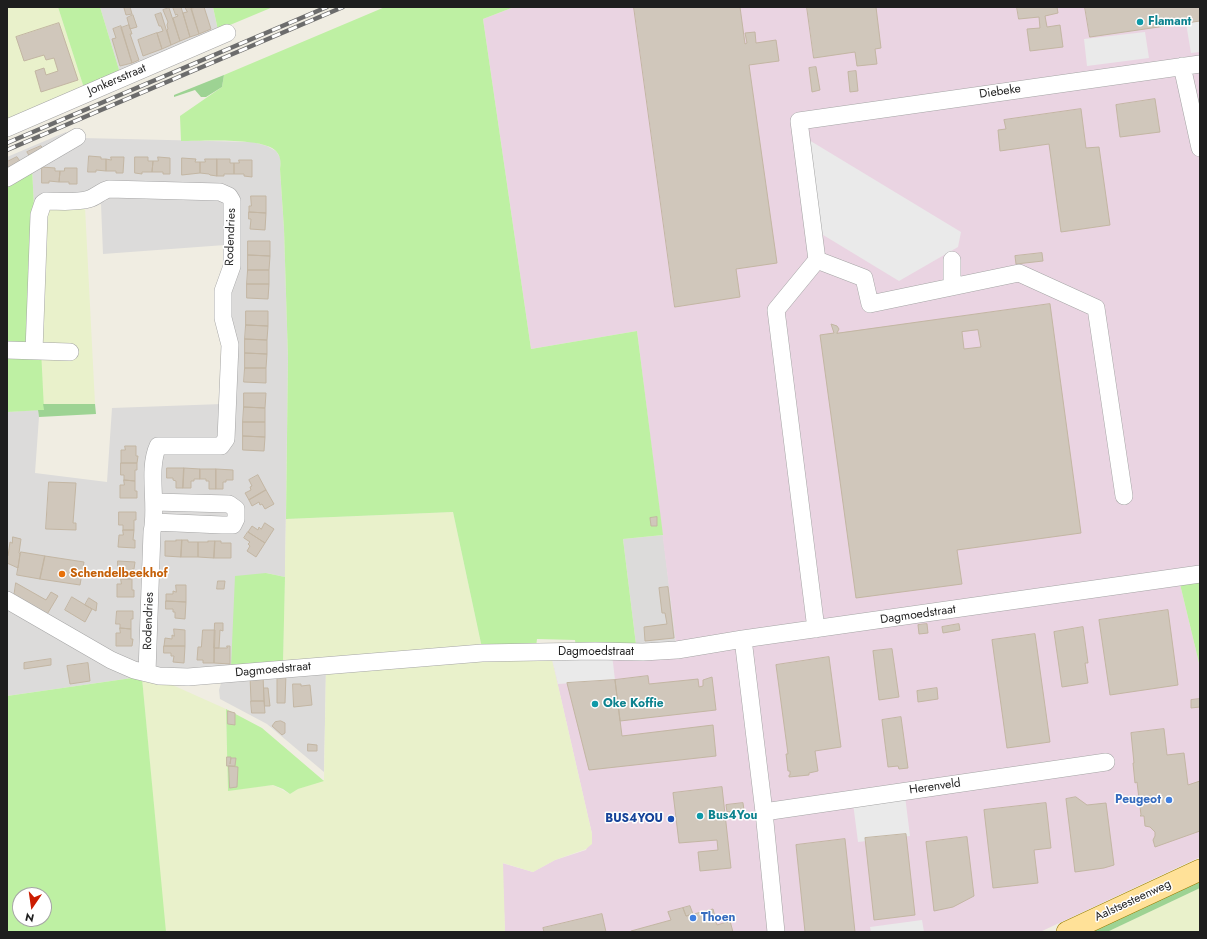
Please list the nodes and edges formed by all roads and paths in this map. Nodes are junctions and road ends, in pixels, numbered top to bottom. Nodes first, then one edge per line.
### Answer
1 (227, 33) dead end
2 (1200, 64) edge
3 (1182, 66) junction
4 (7, 128) edge
5 (78, 137) dead end
6 (1200, 148) edge
7 (7, 178) edge
8 (818, 260) junction
9 (952, 260) dead end
10 (952, 287) junction
11 (7, 350) edge
12 (34, 351) junction
13 (70, 352) dead end
14 (1124, 496) dead end
15 (154, 502) junction
16 (154, 522) junction
17 (1200, 574) edge
18 (7, 600) edge
19 (816, 629) junction
20 (743, 639) junction
21 (147, 672) junction
22 (1106, 762) dead end
23 (764, 812) junction
24 (1200, 870) edge
25 (776, 932) edge
26 (1067, 932) edge

1 - 4 street, Jonkersstraat
2 - 3 street, Diebeke
3 - 6 street
3 - 8 street, Diebeke
5 - 7 street
8 - 10 street
8 - 19 street
9 - 10 street
10 - 14 street
11 - 12 street
12 - 13 street
12 - 15 street, Rodendries
15 - 16 street, Rodendries
15 - 16 street
16 - 21 street, Rodendries
17 - 19 street, Dagmoedstraat
18 - 21 street, Dagmoedstraat
19 - 20 street, Dagmoedstraat
20 - 21 street, Dagmoedstraat
20 - 23 street
22 - 23 street, Herenveld
23 - 25 street
24 - 26 main road, Aalstsesteenweg

